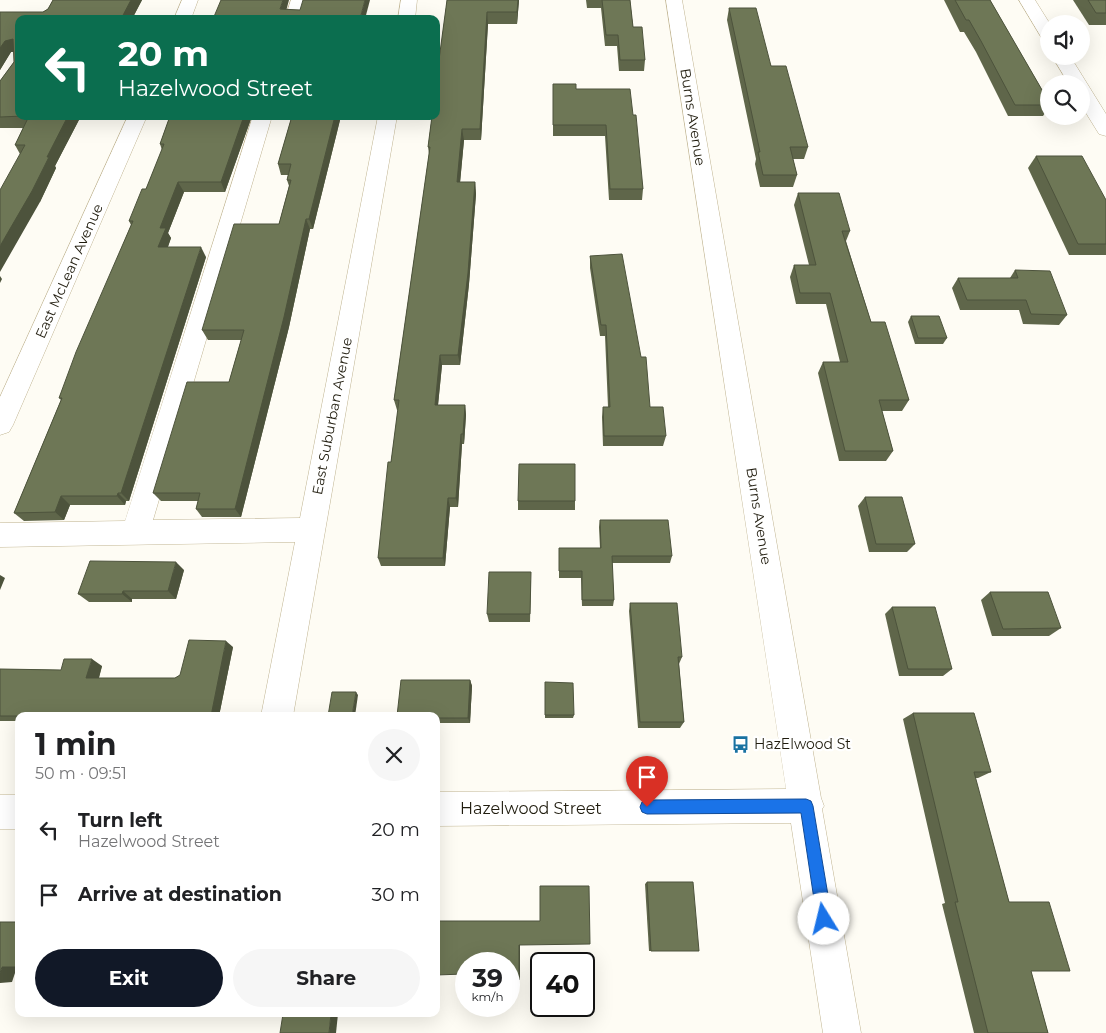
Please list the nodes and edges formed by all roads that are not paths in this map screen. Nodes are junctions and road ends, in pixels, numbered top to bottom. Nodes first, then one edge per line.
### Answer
1 (190, 0) edge
2 (299, 0) edge
3 (410, 0) edge
4 (674, 0) edge
5 (1027, 0) edge
6 (184, 15) edge
7 (294, 15) edge
8 (407, 15) edge
9 (1040, 21) edge
10 (1090, 104) edge
11 (136, 120) edge
12 (262, 120) edge
13 (387, 120) edge
14 (1106, 130) edge
15 (0, 425) edge
16 (311, 530) junction
17 (135, 533) junction
18 (0, 535) edge
19 (278, 712) edge
20 (806, 806) junction
21 (440, 808) edge
22 (0, 812) edge
23 (15, 812) edge
24 (842, 1033) edge

1 - 6 street
2 - 7 street
3 - 8 street
4 - 20 street, Burns Avenue
5 - 9 street
10 - 14 street
11 - 15 street, East McLean Avenue
12 - 17 street
13 - 16 street, East Suburban Avenue
16 - 17 street
16 - 19 street, East Suburban Avenue
17 - 18 street
20 - 21 street, Hazelwood Street
20 - 24 street, Burns Avenue
22 - 23 street

